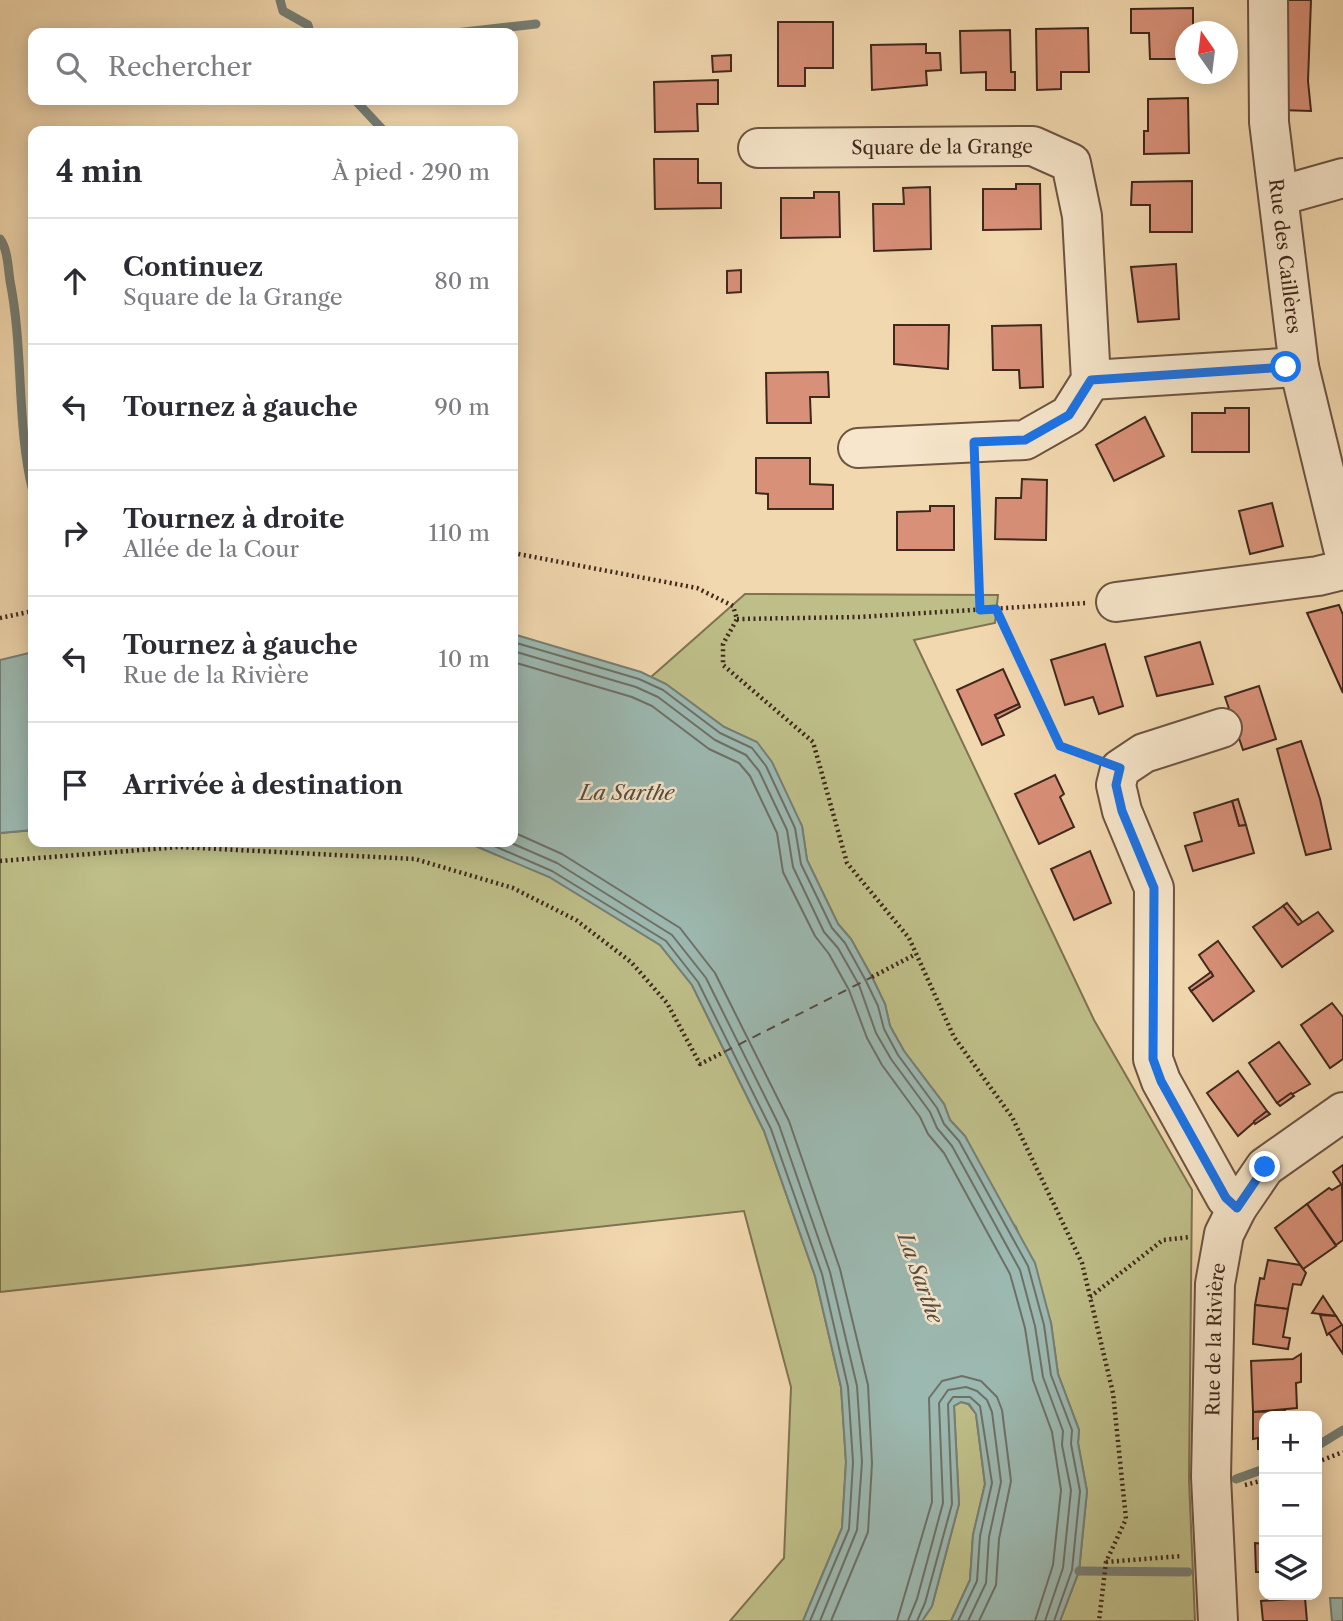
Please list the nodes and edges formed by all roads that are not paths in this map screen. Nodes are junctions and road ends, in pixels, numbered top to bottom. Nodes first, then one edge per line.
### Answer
1 (1268, 0) edge
2 (758, 148) dead end
3 (1343, 178) edge
4 (1279, 196) junction
5 (1299, 366) junction
6 (1091, 380) junction
7 (858, 448) dead end
8 (1343, 548) edge
9 (1343, 570) edge
10 (1116, 602) road end
11 (1222, 728) dead end
12 (1343, 1112) edge
13 (1230, 1221) junction
14 (1218, 1621) edge

1 - 4 street, Rue des Caillères
2 - 6 street, Square de la Grange
3 - 4 street
4 - 5 street, Rue des Caillères
5 - 6 street
5 - 8 street, Rue des Caillères
6 - 7 street
9 - 10 street
11 - 13 street
12 - 13 street, Rue de la Rivière
13 - 14 street, Rue de la Rivière

